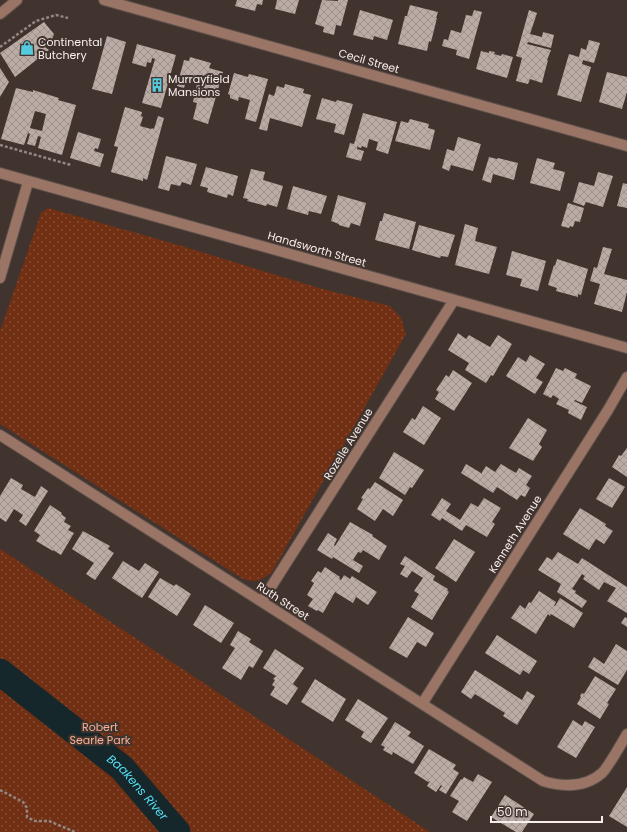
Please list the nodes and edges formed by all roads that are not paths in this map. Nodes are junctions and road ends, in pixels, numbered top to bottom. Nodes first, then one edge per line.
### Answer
1 (17, 0) edge
2 (104, 0) edge
3 (0, 14) edge
4 (627, 146) edge
5 (0, 173) edge
6 (28, 182) junction
7 (0, 278) edge
8 (454, 300) junction
9 (627, 348) edge
10 (627, 378) edge
11 (0, 435) edge
12 (262, 601) junction
13 (422, 704) junction
14 (627, 734) edge

1 - 3 street
2 - 4 street, Cecil Street
5 - 6 street, Handsworth Street
6 - 7 street
6 - 8 street, Handsworth Street
8 - 9 street, Handsworth Street
8 - 12 street, Rozelle Avenue
10 - 13 street, Kenneth Avenue
11 - 12 street, Ruth Street
12 - 13 street, Ruth Street
13 - 14 street, Ruth Street

